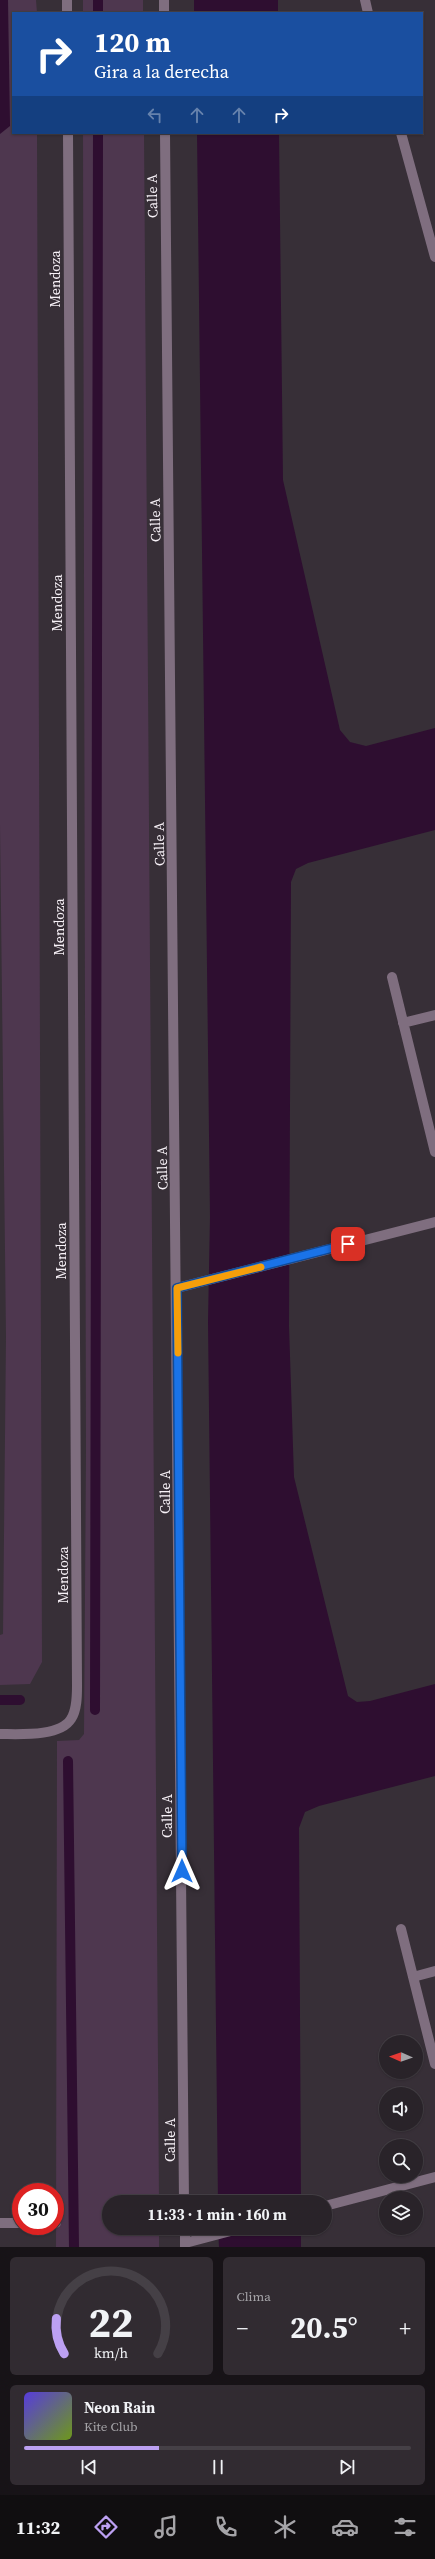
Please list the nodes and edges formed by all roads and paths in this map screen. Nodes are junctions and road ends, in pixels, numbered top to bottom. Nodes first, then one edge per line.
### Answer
1 (67, 0) edge
2 (164, 0) edge
3 (365, 0) edge
4 (67, 12) edge
5 (164, 12) edge
6 (368, 12) edge
7 (68, 134) edge
8 (166, 134) edge
9 (401, 134) edge
10 (435, 257) edge
11 (392, 977) dead end
12 (435, 1015) edge
13 (403, 1024) junction
14 (435, 1152) edge
15 (435, 1222) edge
16 (177, 1288) junction
17 (0, 1734) edge
18 (400, 1929) dead end
19 (435, 1971) edge
20 (413, 1977) junction
21 (435, 2064) edge
22 (435, 2177) edge
23 (184, 2195) edge
24 (332, 2204) edge
25 (0, 2223) edge
26 (12, 2223) edge
27 (219, 2235) edge
28 (185, 2245) edge

1 - 4 street
2 - 5 street
3 - 6 street
7 - 17 street, Mendoza
8 - 16 street, Calle A
9 - 10 street
11 - 13 street
12 - 13 street
13 - 14 street
15 - 16 street
16 - 23 street, Calle A
18 - 20 street
19 - 20 street
20 - 21 street
22 - 24 street
25 - 26 street
27 - 28 street

